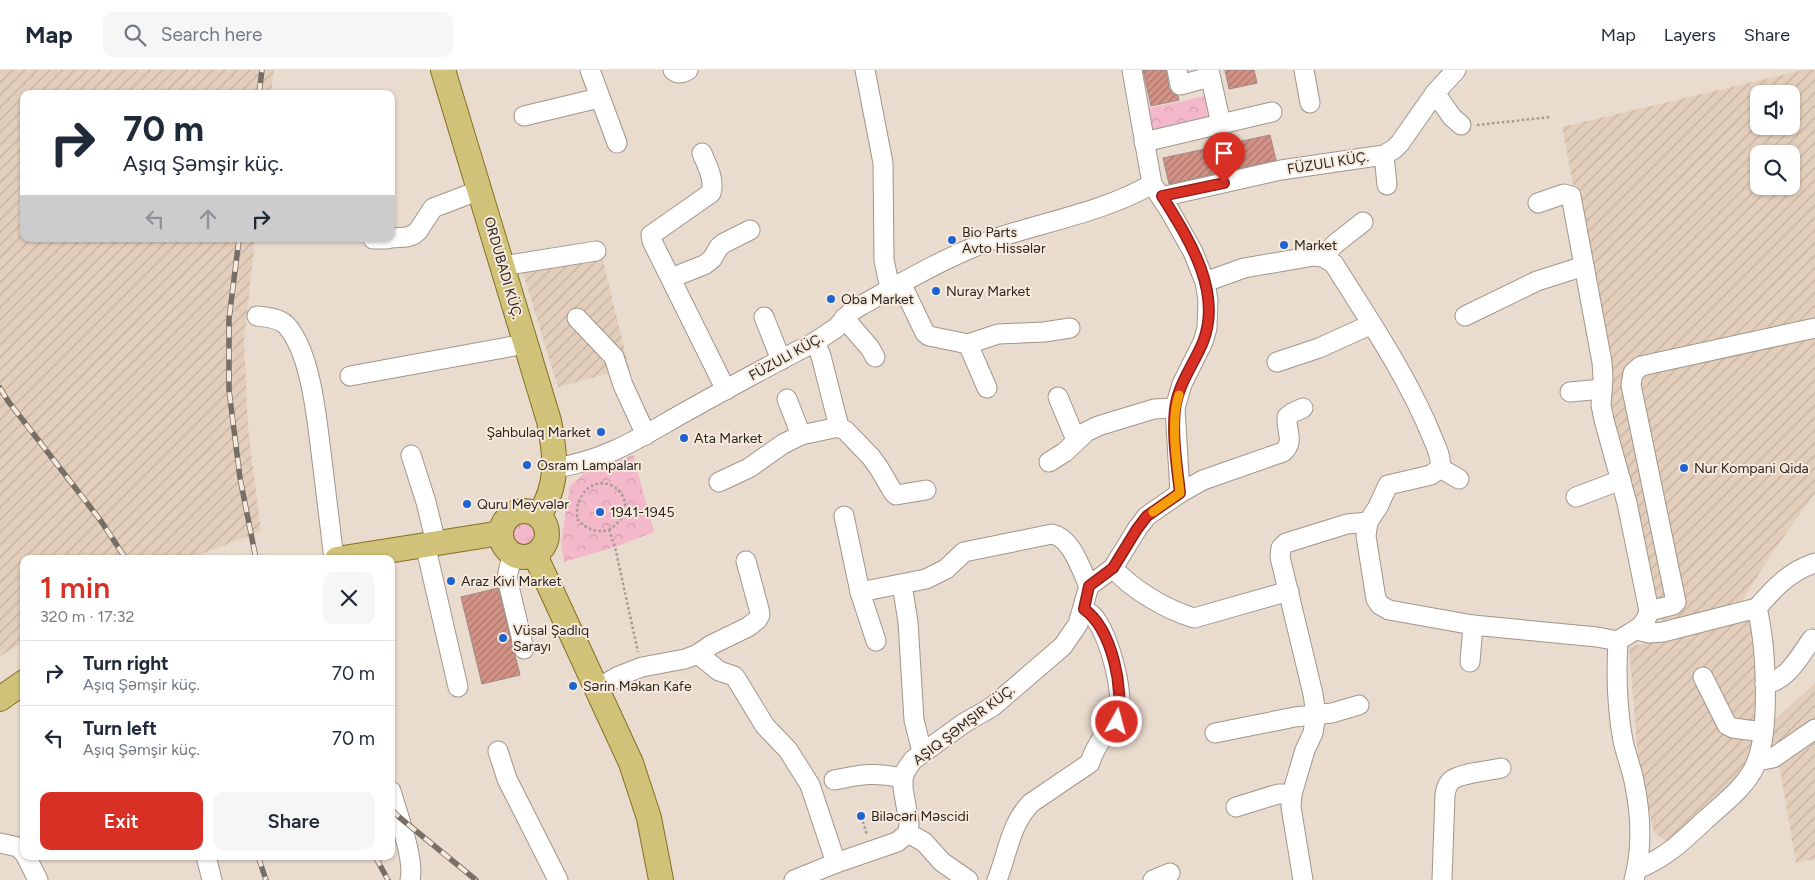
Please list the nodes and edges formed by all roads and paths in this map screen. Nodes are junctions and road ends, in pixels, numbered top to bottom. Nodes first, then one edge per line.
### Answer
1 (443, 70) edge
2 (590, 70) edge
3 (673, 70) edge
4 (688, 70) edge
5 (865, 70) edge
6 (1132, 70) edge
7 (1176, 70) edge
8 (1304, 70) edge
9 (1456, 70) edge
10 (1210, 74) edge
11 (1435, 93) junction
12 (599, 98) junction
13 (1310, 103) dead end
14 (1272, 112) dead end
15 (524, 116) dead end
16 (1550, 117) dead end
17 (1221, 124) junction
18 (1461, 126) joint
19 (1144, 142) junction
20 (617, 143) dead end
21 (702, 153) dead end
22 (1384, 155) junction
23 (1387, 185) dead end
24 (480, 190) junction
25 (1157, 190) junction
26 (1538, 203) dead end
27 (1363, 222) dead end
28 (750, 230) dead end
29 (395, 238) edge
30 (596, 251) dead end
31 (1323, 257) junction
32 (502, 266) junction
33 (1584, 266) junction
34 (671, 278) junction
35 (1205, 282) junction
36 (896, 286) junction
37 (257, 316) dead end
38 (1465, 316) dead end
39 (764, 317) dead end
40 (577, 318) dead end
41 (844, 318) junction
42 (1372, 324) junction
43 (1070, 328) dead end
44 (1815, 328) edge
45 (815, 342) junction
46 (525, 344) junction
47 (968, 344) junction
48 (875, 357) dead end
49 (781, 360) junction
50 (1277, 362) dead end
51 (350, 376) dead end
52 (987, 388) dead end
53 (1602, 389) junction
54 (726, 390) junction
55 (1570, 392) dead end
56 (1058, 397) dead end
57 (787, 399) dead end
58 (1175, 408) junction
59 (1303, 408) dead end
60 (839, 427) junction
61 (646, 435) junction
62 (802, 435) junction
63 (1076, 440) junction
64 (411, 455) dead end
65 (1049, 462) dead end
66 (555, 468) junction
67 (1440, 468) junction
68 (1459, 479) dead end
69 (1621, 480) junction
70 (719, 482) dead end
71 (926, 490) dead end
72 (1180, 493) junction
73 (1576, 497) dead end
74 (538, 516) junction
75 (844, 516) dead end
76 (1368, 522) junction
77 (609, 530) junction
78 (501, 533) junction
79 (431, 544) junction
80 (512, 554) junction
81 (335, 555) edge
82 (361, 555) edge
83 (535, 555) junction
84 (746, 561) dead end
85 (1815, 562) edge
86 (1113, 568) junction
87 (902, 584) junction
88 (1089, 586) junction
89 (1289, 591) junction
90 (860, 592) junction
91 (1758, 608) junction
92 (1084, 609) junction
93 (1649, 611) junction
94 (1473, 625) junction
95 (1637, 630) junction
96 (1812, 639) dead end
97 (876, 641) dead end
98 (1618, 641) junction
99 (524, 649) dead end
100 (698, 654) junction
101 (1470, 662) dead end
102 (642, 667) junction
103 (1704, 677) dead end
104 (1765, 684) junction
105 (20, 685) edge
106 (458, 687) dead end
107 (596, 689) junction
108 (0, 700) edge
109 (1360, 705) dead end
110 (1316, 715) junction
111 (1815, 729) edge
112 (1763, 732) junction
113 (1215, 733) dead end
114 (498, 750) dead end
115 (922, 752) junction
116 (1757, 761) junction
117 (1501, 768) dead end
118 (903, 778) junction
119 (834, 780) dead end
120 (1292, 794) junction
121 (395, 805) edge
122 (1236, 807) dead end
123 (860, 812) dead end
124 (908, 833) junction
125 (0, 843) edge
126 (20, 849) edge
127 (872, 851) junction
128 (28, 860) edge
129 (207, 860) edge
130 (836, 863) junction
131 (1170, 873) dead end
132 (1635, 875) edge
133 (38, 880) edge
134 (212, 880) edge
135 (410, 880) edge
136 (558, 880) edge
137 (661, 880) edge
138 (794, 880) edge
139 (968, 880) edge
140 (997, 880) edge
141 (1153, 880) edge
142 (1303, 880) edge
143 (1442, 880) edge

1 - 24 main road, ORDUBADI KÜÇ.
2 - 12 street
3 - 4 street
5 - 36 street
6 - 19 street
7 - 10 street
8 - 13 street
9 - 11 street, FÜZULI KÜÇ.
10 - 17 street
11 - 18 street
11 - 22 street, FÜZULI KÜÇ.
12 - 15 street
12 - 20 street
14 - 17 street
16 - 18 path
17 - 19 street
19 - 25 street
21 - 34 street
22 - 23 street
22 - 25 street, FÜZULI KÜÇ.
24 - 29 street
24 - 32 main road, ORDUBADI KÜÇ.
25 - 35 street
25 - 36 street, FÜZULI KÜÇ.
26 - 33 street
27 - 31 street
28 - 34 street
30 - 32 street
31 - 35 street
31 - 42 street
32 - 46 main road, ORDUBADI KÜÇ.
33 - 38 street
33 - 53 street
34 - 54 street
35 - 58 street
36 - 41 street, FÜZULI KÜÇ.
36 - 47 street
37 - 81 street
39 - 49 street
40 - 61 street
41 - 45 street, FÜZULI KÜÇ.
41 - 48 street
42 - 50 street
42 - 67 street
43 - 47 street
44 - 93 street
45 - 49 street, FÜZULI KÜÇ.
45 - 60 street
46 - 51 street
46 - 66 main road, ORDUBADI KÜÇ.
47 - 52 street
49 - 54 street, FÜZULI KÜÇ.
53 - 55 street
53 - 69 street
54 - 61 street, FÜZULI KÜÇ.
56 - 63 street
57 - 62 street
58 - 63 street
58 - 72 street
59 - 72 street
60 - 62 street
60 - 71 street
61 - 66 street, FÜZULI KÜÇ.
62 - 70 street
63 - 65 street
64 - 79 street
66 - 74 main road, ORDUBADI KÜÇ.
67 - 68 street
67 - 76 street
69 - 73 street
69 - 93 street
72 - 86 street
74 - 78 main road
74 - 83 main road
75 - 90 street
76 - 89 street
76 - 94 street
77 - 77 path
77 - 102 path
78 - 79 main road
78 - 80 main road
79 - 82 main road
79 - 106 street
80 - 83 main road
80 - 99 street
83 - 107 main road
84 - 100 street
85 - 91 street
86 - 88 street
86 - 89 street
87 - 88 street
87 - 90 street
87 - 115 street
88 - 92 street
89 - 110 street
90 - 97 street
91 - 95 street
91 - 104 street
92 - 115 street
92 - 140 street
93 - 95 street
94 - 98 street
94 - 101 street
95 - 98 street
96 - 104 street
98 - 132 street
100 - 102 street
100 - 130 street
102 - 107 street
103 - 112 street
104 - 112 street
105 - 108 main road
107 - 137 main road
109 - 110 street
110 - 113 street
110 - 120 street
111 - 116 street
112 - 116 street
114 - 136 street
115 - 118 street
116 - 132 street
117 - 143 street
118 - 119 street
118 - 124 street
120 - 122 street
120 - 142 street
121 - 135 street
123 - 127 path
124 - 127 street
124 - 139 street
125 - 126 street
127 - 130 street
128 - 133 street
129 - 134 street
130 - 138 street
131 - 141 street

